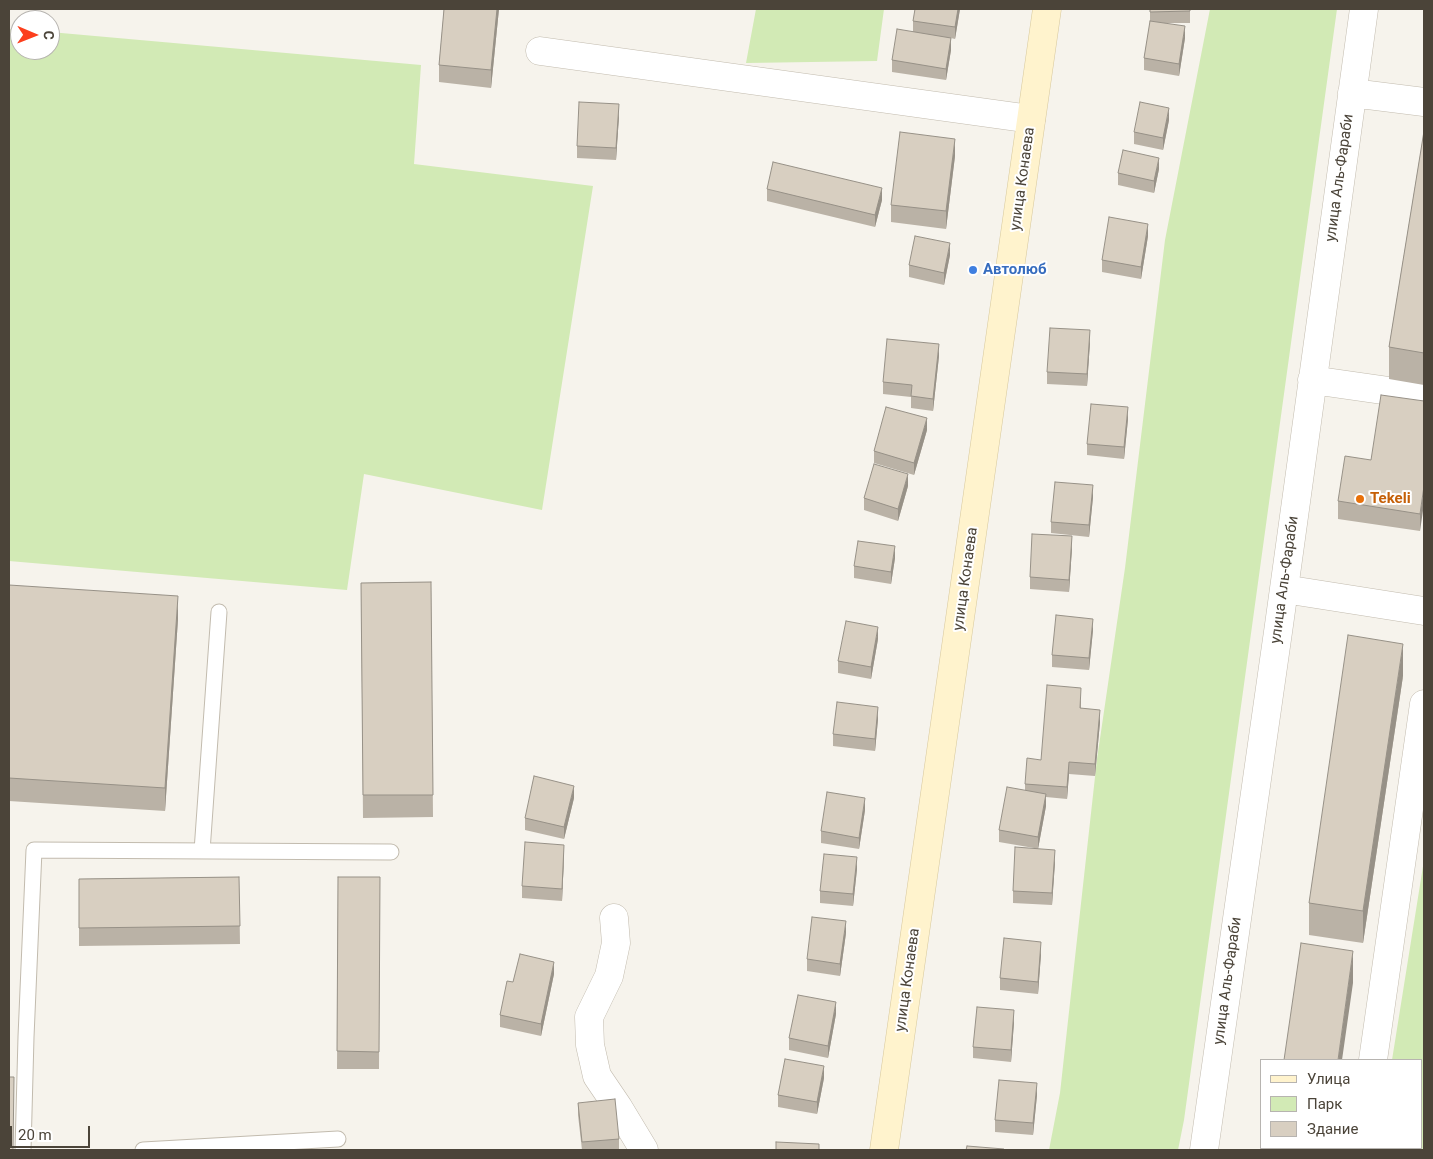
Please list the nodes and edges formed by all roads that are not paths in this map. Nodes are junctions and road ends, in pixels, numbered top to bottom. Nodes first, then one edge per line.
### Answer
1 (1047, 9) edge
2 (1364, 9) edge
3 (540, 51) dead end
4 (1352, 93) junction
5 (1424, 102) edge
6 (1031, 119) junction
7 (1312, 380) junction
8 (1424, 396) edge
9 (1284, 589) junction
10 (219, 612) dead end
11 (1424, 612) edge
12 (1424, 704) edge
13 (1422, 739) edge
14 (202, 851) junction
15 (391, 852) dead end
16 (614, 918) dead end
17 (1373, 1059) edge
18 (338, 1139) dead end
19 (23, 1150) edge
20 (143, 1150) edge
21 (644, 1150) edge
22 (884, 1150) edge
23 (1204, 1150) edge

1 - 6 main road, улица Конаева
2 - 4 street, улица Аль-Фараби
3 - 6 street
4 - 5 street
4 - 7 street, улица Аль-Фараби
6 - 22 main road, улица Конаева
7 - 8 street
7 - 9 street, улица Аль-Фараби
9 - 11 street
9 - 23 street, улица Аль-Фараби
10 - 14 lane
12 - 13 street
13 - 17 street
14 - 15 lane
14 - 19 lane
16 - 21 street
18 - 20 lane

